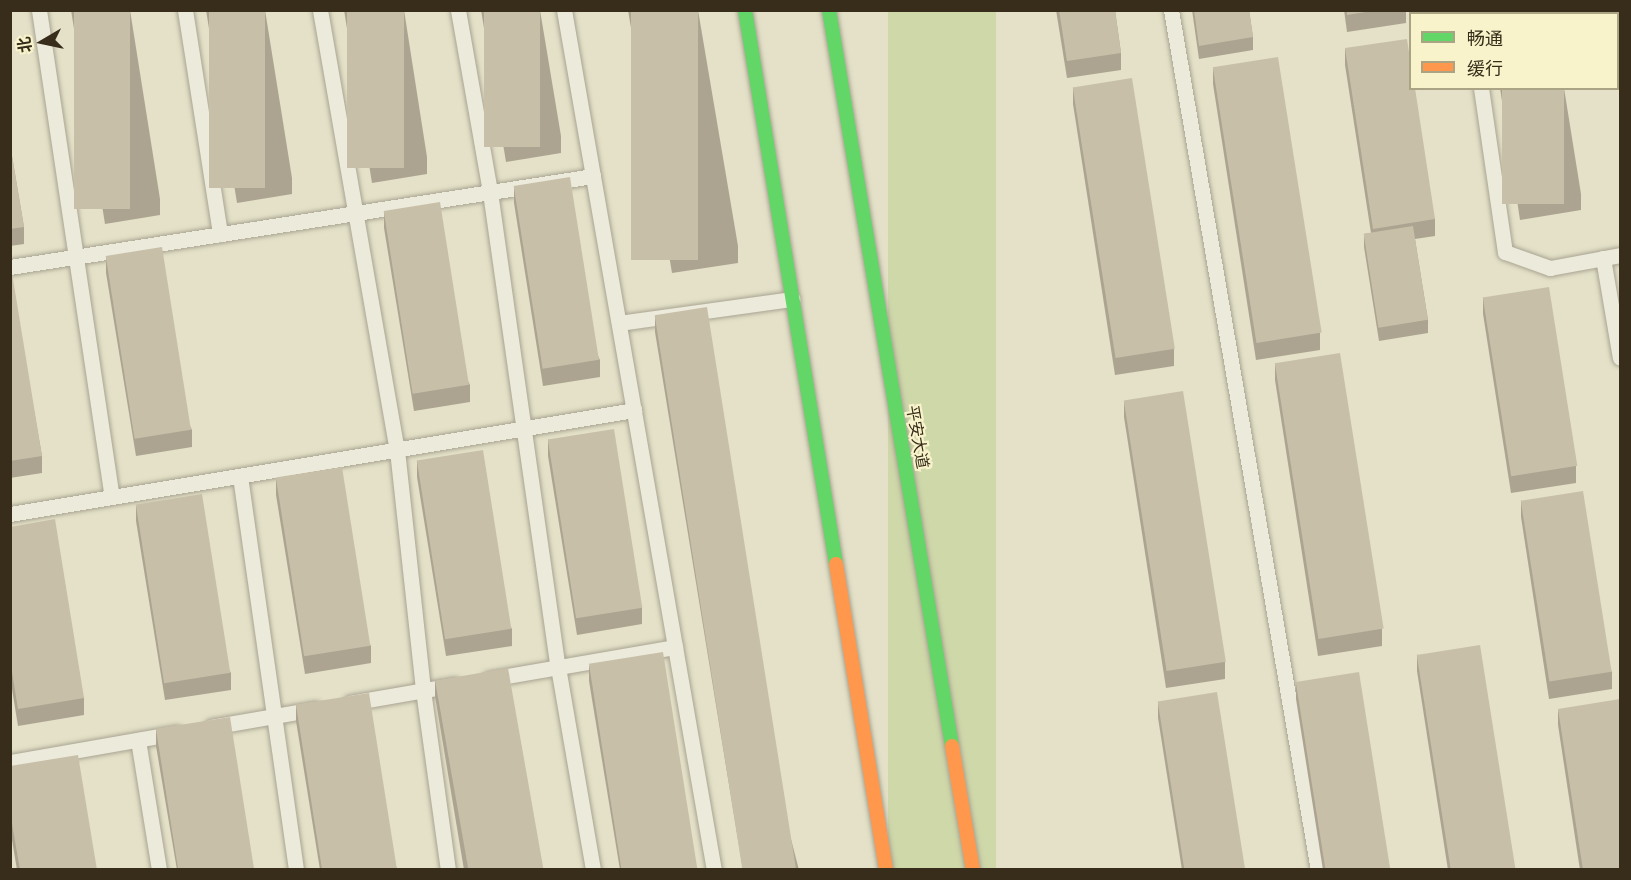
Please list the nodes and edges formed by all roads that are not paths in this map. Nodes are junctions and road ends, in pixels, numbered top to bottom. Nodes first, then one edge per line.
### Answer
1 (39, 10) edge
2 (185, 10) edge
3 (320, 10) edge
4 (458, 10) edge
5 (564, 10) edge
6 (745, 10) edge
7 (829, 10) edge
8 (1171, 10) edge
9 (1481, 90) edge
10 (593, 176) junction
11 (490, 192) junction
12 (354, 213) junction
13 (220, 234) junction
14 (1620, 255) edge
15 (76, 256) junction
16 (1603, 258) junction
17 (10, 267) edge
18 (792, 299) junction
19 (619, 322) junction
20 (1620, 358) edge
21 (634, 410) junction
22 (522, 429) junction
23 (397, 450) junction
24 (240, 476) junction
25 (112, 497) junction
26 (10, 514) edge
27 (675, 647) junction
28 (558, 667) junction
29 (423, 690) junction
30 (271, 717) junction
31 (138, 740) junction
32 (10, 762) edge
33 (159, 870) edge
34 (296, 870) edge
35 (448, 870) edge
36 (592, 870) edge
37 (714, 870) edge
38 (886, 870) edge
39 (973, 870) edge
40 (1318, 870) edge

1 - 15 lane
2 - 13 lane
3 - 12 lane
4 - 11 lane
5 - 10 lane
6 - 18 main road
7 - 39 main road, 平安大道
8 - 40 lane
9 - 16 lane
10 - 11 lane
10 - 19 lane
11 - 12 lane
11 - 22 lane
12 - 13 lane
12 - 23 lane
13 - 15 lane
14 - 16 lane
15 - 17 lane
15 - 25 lane
16 - 20 lane
18 - 19 lane
18 - 38 main road
19 - 21 lane
21 - 22 lane
21 - 27 lane
22 - 23 lane
22 - 28 lane
23 - 24 lane
23 - 29 lane
24 - 25 lane
24 - 30 lane
25 - 26 lane
27 - 28 lane
27 - 37 lane
28 - 29 lane
28 - 36 lane
29 - 30 lane
29 - 35 lane
30 - 31 lane
30 - 34 lane
31 - 32 lane
31 - 33 lane

